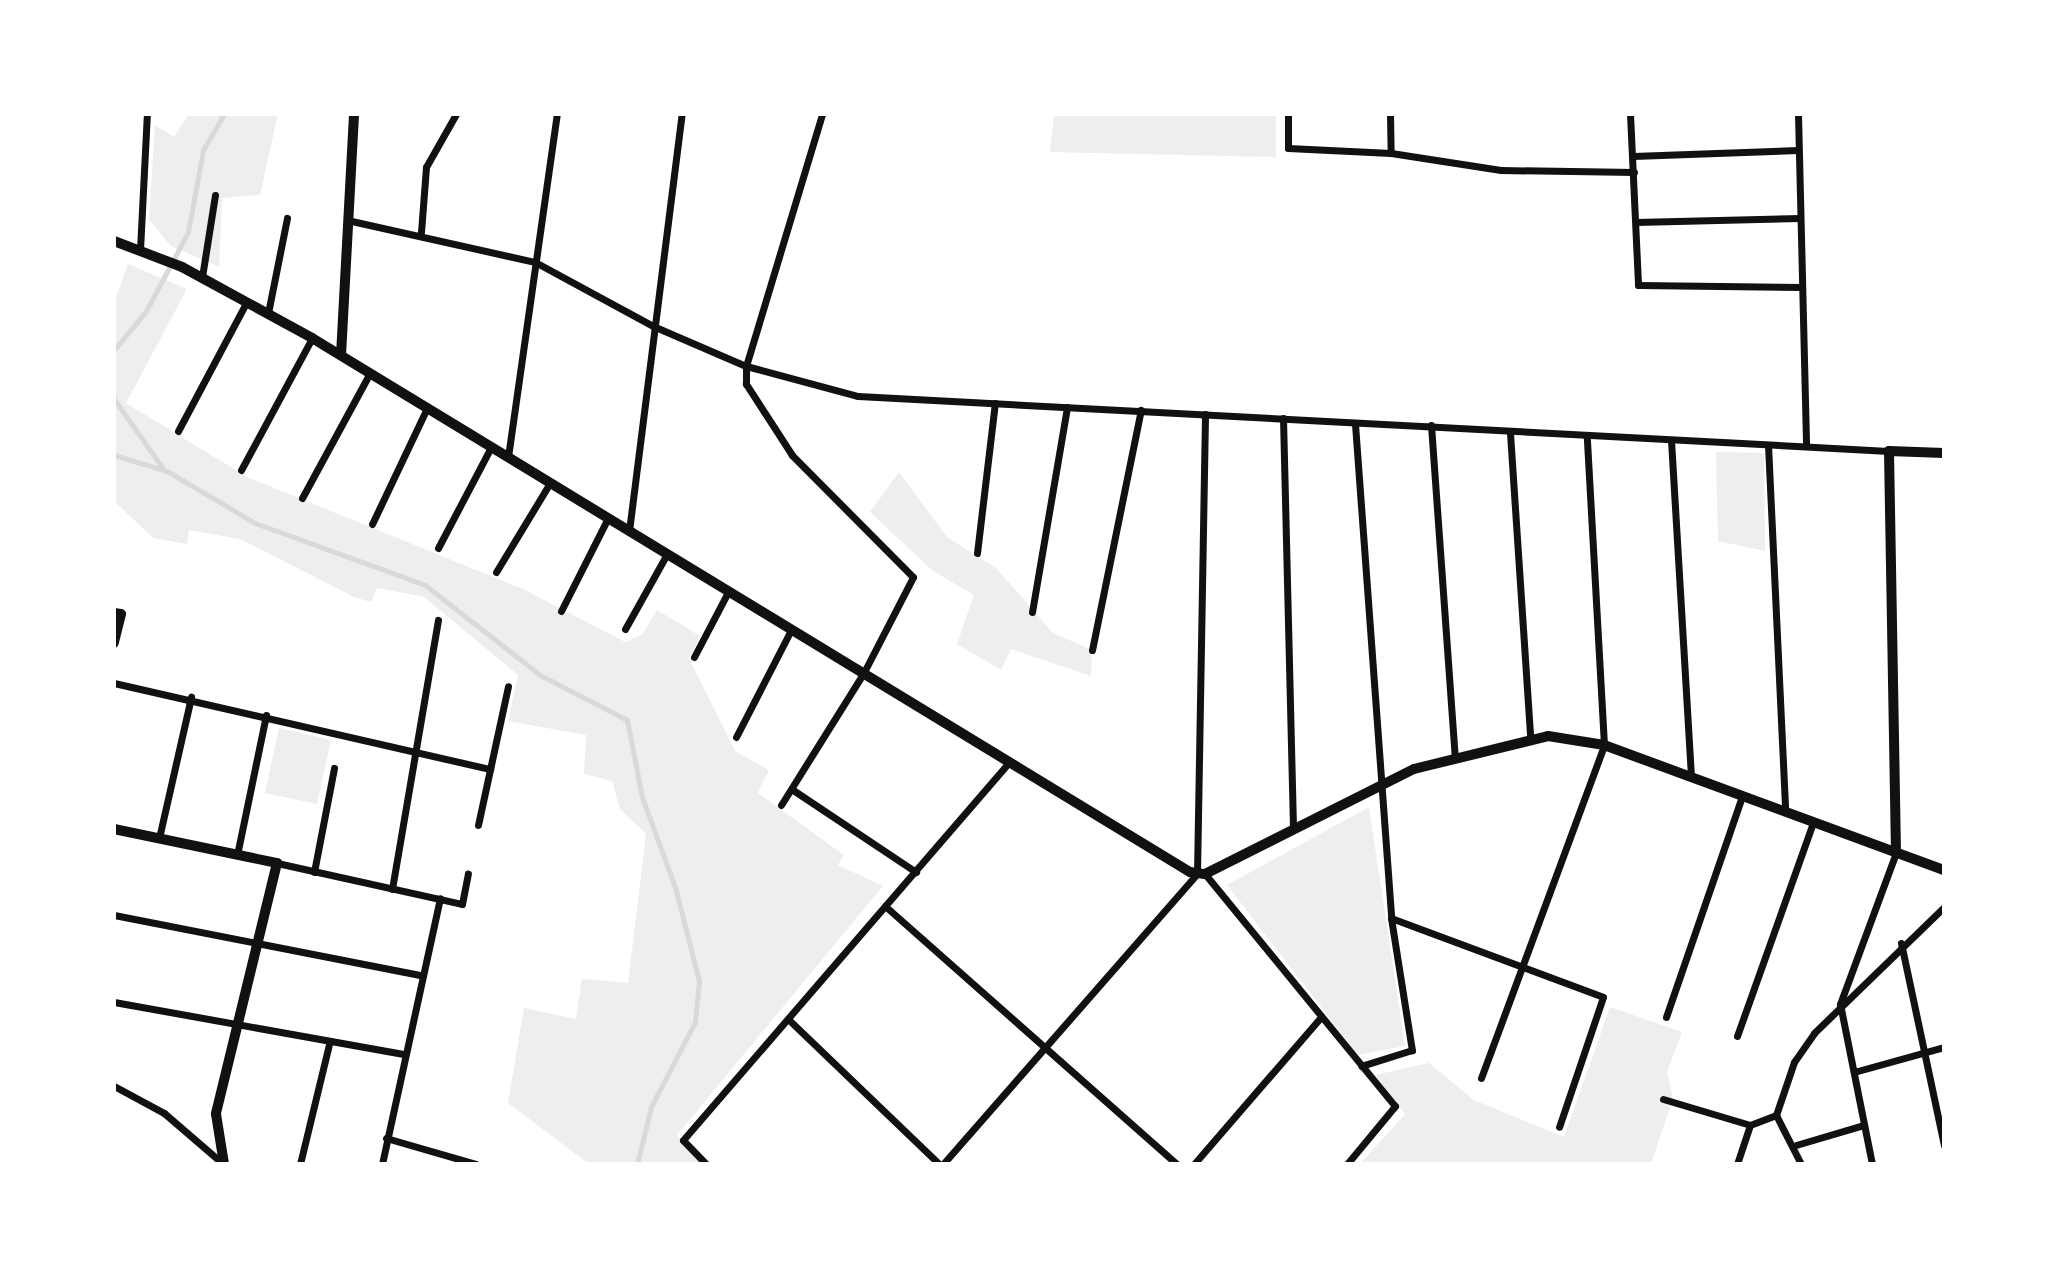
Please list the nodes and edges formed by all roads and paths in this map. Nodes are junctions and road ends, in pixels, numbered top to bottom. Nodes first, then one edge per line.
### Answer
1 (147, 114) edge
2 (355, 114) edge
3 (456, 114) edge
4 (557, 114) edge
5 (682, 114) edge
6 (822, 114) edge
7 (1288, 114) edge
8 (1390, 114) edge
9 (1630, 114) edge
10 (1797, 114) edge
11 (1798, 150) junction
12 (1391, 153) junction
13 (1633, 156) junction
14 (1634, 172) junction
15 (215, 195) dead end
16 (287, 218) dead end
17 (1800, 218) junction
18 (347, 220) junction
19 (1636, 222) junction
20 (421, 232) junction
21 (114, 241) edge
22 (140, 250) junction
23 (535, 262) junction
24 (202, 277) junction
25 (1802, 287) junction
26 (248, 300) junction
27 (268, 313) junction
28 (653, 326) junction
29 (312, 338) junction
30 (341, 355) junction
31 (746, 366) junction
32 (370, 373) junction
33 (995, 403) junction
34 (1067, 407) junction
35 (427, 408) junction
36 (1141, 410) junction
37 (1205, 414) junction
38 (1283, 418) junction
39 (1355, 424) junction
40 (1431, 425) junction
41 (178, 431) dead end
42 (1510, 433) junction
43 (1587, 437) junction
44 (1671, 440) junction
45 (1768, 444) junction
46 (1806, 446) junction
47 (491, 447) junction
48 (1889, 451) junction
49 (1944, 453) edge
50 (508, 457) junction
51 (241, 470) dead end
52 (550, 483) junction
53 (302, 498) dead end
54 (608, 518) junction
55 (372, 524) dead end
56 (629, 531) junction
57 (438, 548) dead end
58 (977, 553) dead end
59 (667, 554) junction
60 (496, 572) dead end
61 (728, 592) junction
62 (561, 611) dead end
63 (1032, 612) dead end
64 (117, 613) edge
65 (438, 620) dead end
66 (625, 629) dead end
67 (791, 630) junction
68 (114, 643) edge
69 (1091, 650) dead end
70 (694, 657) dead end
71 (863, 674) junction
72 (114, 684) edge
73 (508, 686) dead end
74 (191, 697) junction
75 (266, 715) junction
76 (736, 737) dead end
77 (1530, 737) junction
78 (1604, 745) junction
79 (416, 754) junction
80 (1455, 756) junction
81 (1008, 763) junction
82 (334, 768) dead end
83 (490, 769) junction
84 (1691, 777) junction
85 (1382, 782) junction
86 (793, 790) junction
87 (1742, 796) junction
88 (781, 805) dead end
89 (1785, 812) junction
90 (1813, 822) junction
91 (478, 825) dead end
92 (1293, 828) junction
93 (114, 829) edge
94 (159, 838) junction
95 (1896, 853) junction
96 (237, 855) junction
97 (277, 863) junction
98 (1944, 870) edge
99 (314, 872) junction
100 (916, 872) junction
101 (468, 874) dead end
102 (1201, 874) junction
103 (393, 889) junction
104 (440, 898) junction
105 (885, 906) junction
106 (1944, 907) edge
107 (114, 915) edge
108 (1391, 918) junction
109 (1901, 943) junction
110 (257, 946) junction
111 (1525, 968) junction
112 (421, 975) junction
113 (114, 1002) edge
114 (1840, 1004) junction
115 (1666, 1017) dead end
116 (788, 1019) junction
117 (1319, 1019) junction
118 (237, 1028) junction
119 (1737, 1037) dead end
120 (329, 1044) junction
121 (1944, 1047) edge
122 (1046, 1048) junction
123 (1924, 1052) junction
124 (403, 1055) junction
125 (1361, 1066) junction
126 (1854, 1072) junction
127 (1481, 1078) dead end
128 (114, 1086) edge
129 (1663, 1099) dead end
130 (1776, 1115) junction
131 (1750, 1125) junction
132 (1864, 1125) junction
133 (1559, 1128) dead end
134 (386, 1138) junction
135 (1796, 1145) junction
136 (1944, 1145) edge
137 (224, 1164) edge
138 (300, 1164) edge
139 (382, 1164) edge
140 (476, 1164) edge
141 (706, 1164) edge
142 (941, 1164) edge
143 (1177, 1164) edge
144 (1194, 1164) edge
145 (1347, 1164) edge
146 (1737, 1164) edge
147 (1801, 1164) edge
148 (1872, 1164) edge

1 - 22 street
2 - 18 street
3 - 20 street
4 - 23 street
5 - 28 street
6 - 31 street
7 - 12 street
8 - 12 street
9 - 13 street
10 - 11 street
11 - 13 street
11 - 17 street
12 - 14 street
13 - 14 street
14 - 19 street
15 - 24 street
16 - 27 street
17 - 19 street
17 - 25 street
18 - 20 street
18 - 30 street
19 - 25 street
20 - 23 street
21 - 22 street
22 - 24 street
23 - 28 street
23 - 50 street
24 - 26 street
25 - 46 street
26 - 27 street
26 - 41 street
27 - 29 street
28 - 31 street
28 - 56 street
29 - 30 street
29 - 51 street
30 - 32 street
31 - 33 street
31 - 71 street
32 - 35 street
32 - 53 street
33 - 34 street
33 - 58 street
34 - 36 street
34 - 63 street
35 - 47 street
35 - 55 street
36 - 37 street
36 - 69 street
37 - 38 street
37 - 102 street
38 - 39 street
38 - 92 street
39 - 40 street
39 - 85 street
40 - 42 street
40 - 80 street
42 - 43 street
42 - 77 street
43 - 44 street
43 - 78 street
44 - 45 street
44 - 84 street
45 - 46 street
45 - 89 street
46 - 48 street
47 - 50 street
47 - 57 street
48 - 49 street
48 - 95 street
50 - 52 street
52 - 54 street
52 - 60 street
54 - 56 street
54 - 62 street
56 - 59 street
59 - 61 street
59 - 66 street
61 - 67 street
61 - 70 street
64 - 68 street
65 - 79 street
67 - 71 street
67 - 76 street
71 - 81 street
71 - 86 street
72 - 74 street
73 - 83 street
74 - 75 street
74 - 94 street
75 - 79 street
75 - 96 street
77 - 78 street
77 - 80 street
78 - 84 street
78 - 111 street
79 - 83 street
79 - 103 street
80 - 85 street
81 - 100 street
81 - 102 street
82 - 99 street
83 - 91 street
84 - 87 street
85 - 92 street
85 - 108 street
86 - 88 street
86 - 100 street
87 - 89 street
87 - 115 street
89 - 90 street
90 - 95 street
90 - 119 street
92 - 102 street
93 - 94 street
94 - 96 street
95 - 98 street
95 - 114 street
96 - 97 street
97 - 99 street
97 - 110 street
99 - 103 street
100 - 105 street
101 - 104 street
102 - 117 street
102 - 122 street
103 - 104 street
104 - 112 street
105 - 116 street
105 - 122 street
106 - 109 street
107 - 110 street
108 - 111 street
108 - 125 street
109 - 114 street
109 - 123 street
110 - 112 street
110 - 118 street
111 - 127 street
111 - 133 street
112 - 124 street
113 - 118 street
114 - 126 street
114 - 130 street
116 - 141 street
116 - 142 street
117 - 125 street
117 - 144 street
118 - 120 street
118 - 137 street
120 - 124 street
120 - 138 street
121 - 123 street
122 - 142 street
122 - 143 street
123 - 126 street
123 - 136 street
124 - 134 street
125 - 145 street
126 - 132 street
128 - 137 street
129 - 131 street
130 - 131 street
130 - 135 street
131 - 146 street
132 - 135 street
132 - 148 street
134 - 139 street
134 - 140 street
135 - 147 street

